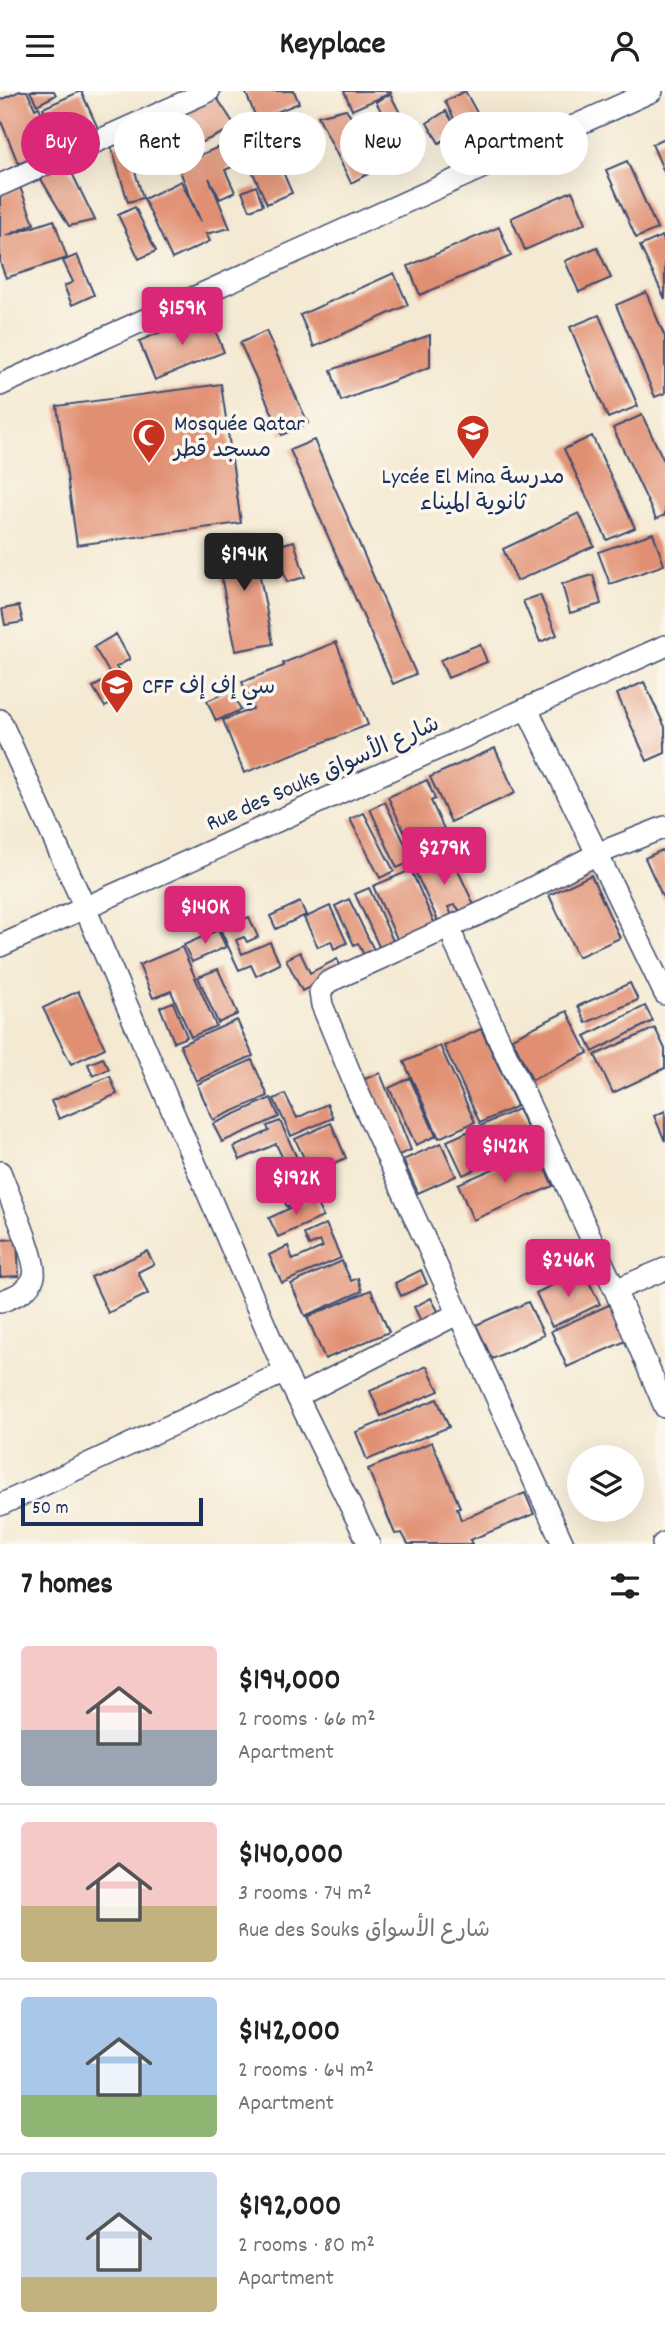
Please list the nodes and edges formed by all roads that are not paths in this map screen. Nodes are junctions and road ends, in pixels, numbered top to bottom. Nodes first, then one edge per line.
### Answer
1 (209, 91) edge
2 (652, 91) edge
3 (0, 185) edge
4 (0, 384) edge
5 (665, 646) edge
6 (527, 709) junction
7 (0, 720) edge
8 (665, 827) edge
9 (597, 855) junction
10 (85, 908) junction
11 (450, 927) junction
12 (0, 946) edge
13 (665, 994) edge
14 (0, 1172) edge
15 (665, 1269) edge
16 (615, 1290) junction
17 (0, 1302) edge
18 (457, 1314) junction
19 (285, 1372) junction
20 (298, 1396) junction
21 (665, 1407) edge
22 (0, 1505) edge
23 (369, 1544) edge
24 (563, 1544) edge

1 - 3 street
2 - 4 street
5 - 6 street, Rue des Souks شارع الأسواق
6 - 9 street
6 - 10 street, Rue des Souks شارع الأسواق
7 - 10 street
8 - 9 street
9 - 11 street
9 - 13 street
10 - 12 street, Rue des Souks شارع الأسواق
10 - 19 street
11 - 16 street
11 - 18 street
14 - 17 street
15 - 16 street
16 - 21 street
18 - 20 street
18 - 24 street
19 - 20 street
19 - 22 street
20 - 23 street

